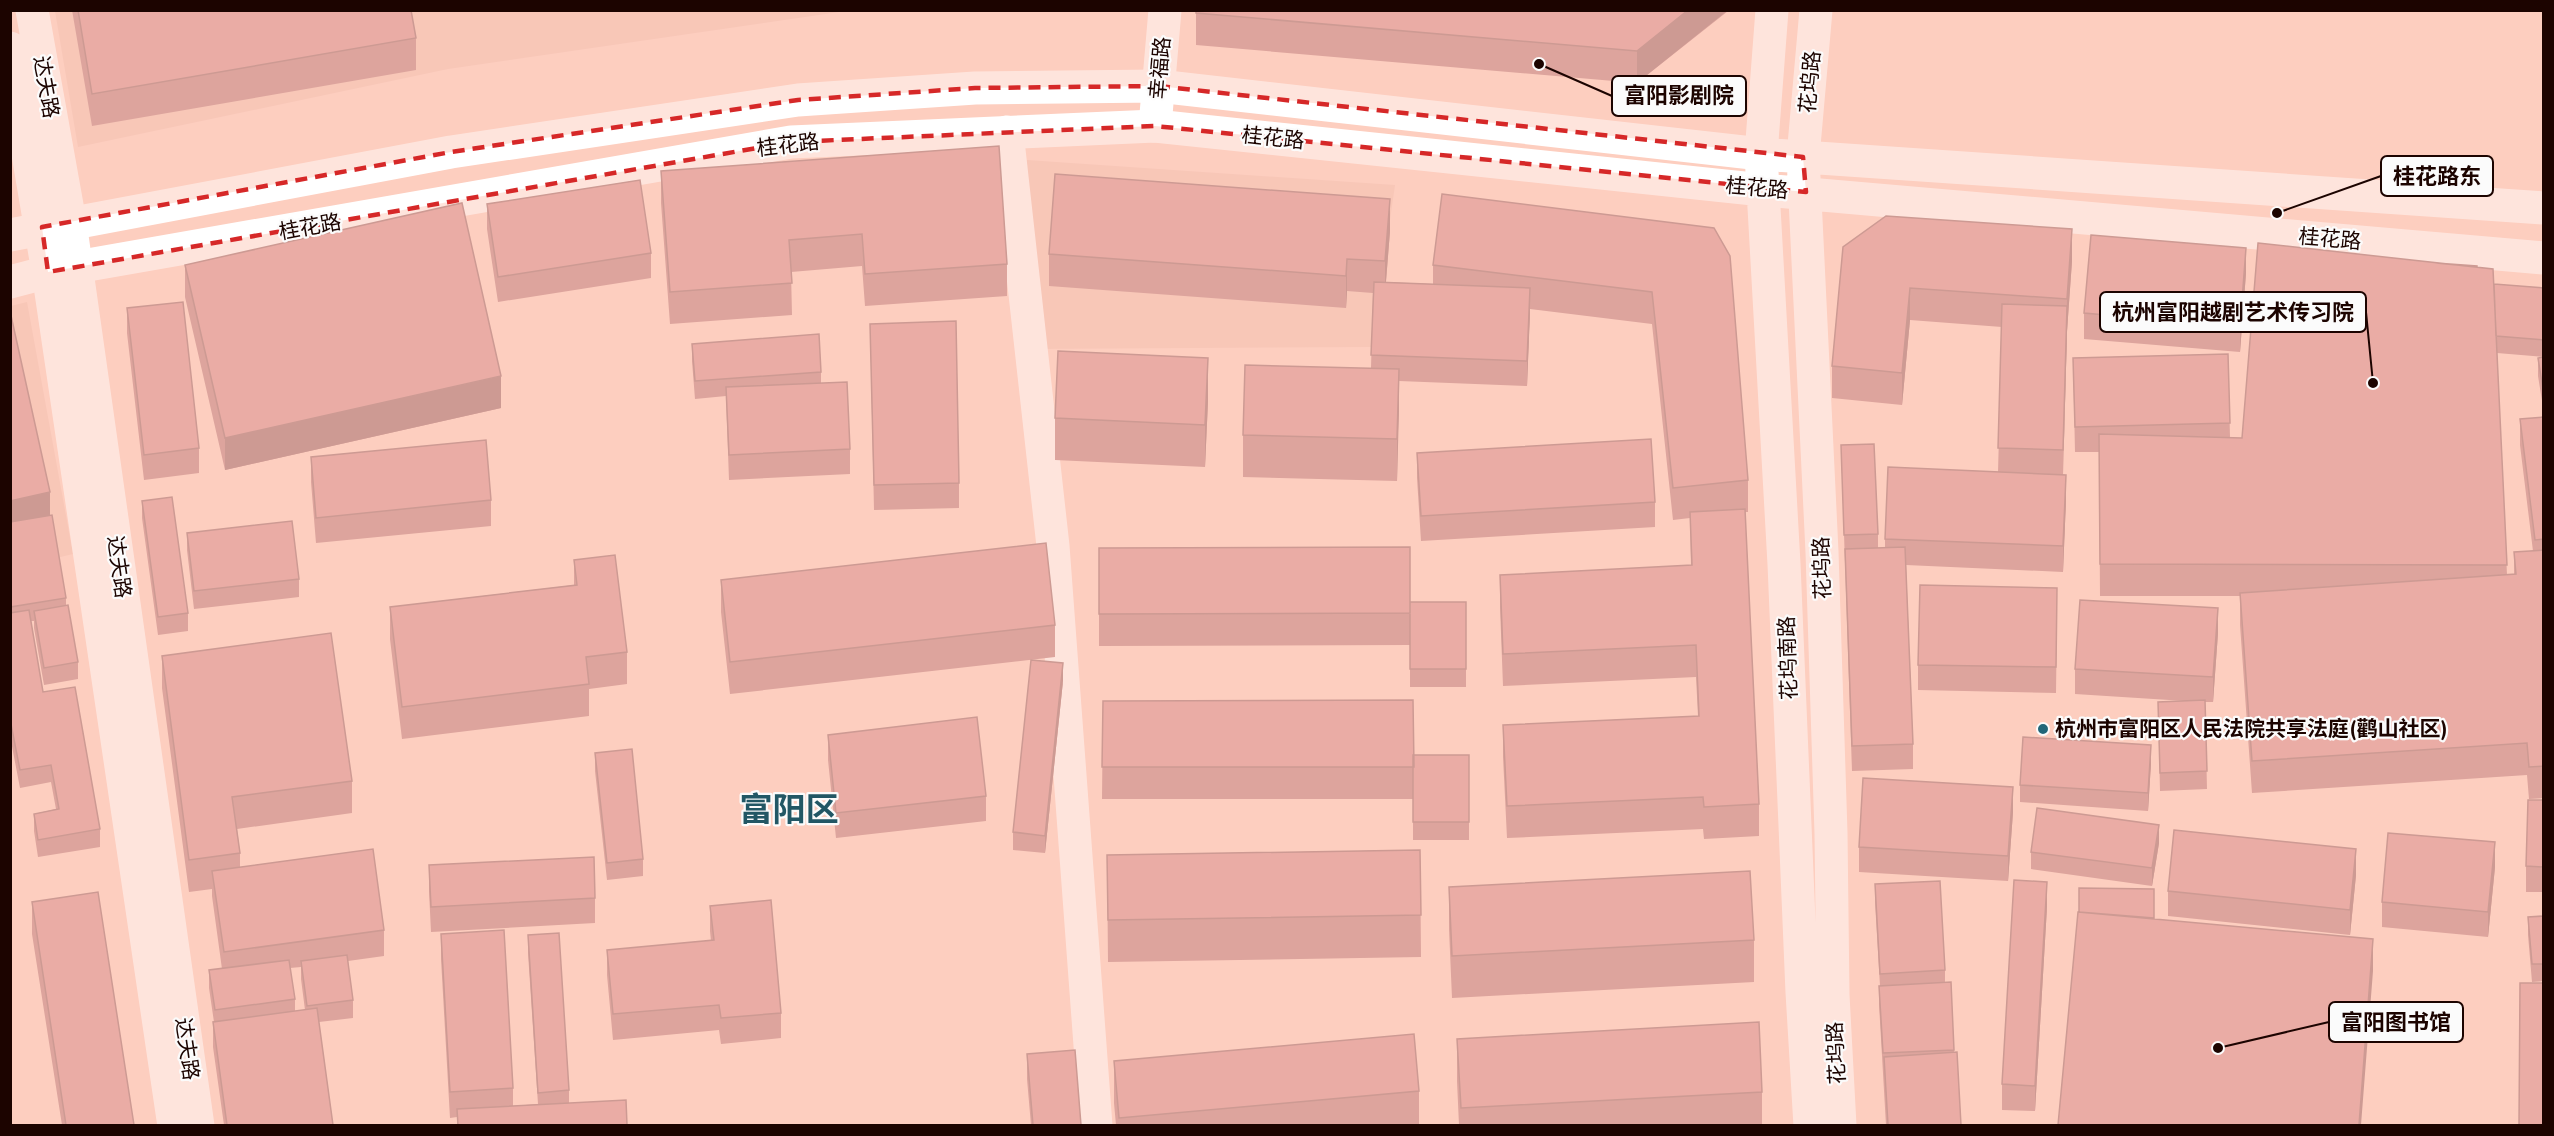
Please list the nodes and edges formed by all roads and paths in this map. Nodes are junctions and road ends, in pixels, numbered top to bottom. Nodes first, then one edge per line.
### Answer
1 (32, 10) edge
2 (1165, 10) edge
3 (1772, 10) edge
4 (1816, 10) edge
5 (10, 48) edge
6 (1158, 86) junction
7 (1155, 126) junction
8 (1007, 132) junction
9 (1761, 154) junction
10 (1803, 157) junction
11 (1763, 190) junction
12 (1806, 192) junction
13 (2544, 208) edge
14 (41, 228) edge
15 (2544, 258) edge
16 (62, 270) junction
17 (10, 282) edge
18 (174, 1125) edge
19 (198, 1125) edge
20 (1096, 1125) edge
21 (1810, 1125) edge
22 (1840, 1125) edge

1 - 14 main road, 达夫路
2 - 6 main road, 幸福路
3 - 9 main road, 花坞路
4 - 10 main road, 花坞路
5 - 14 main road, 达夫路
6 - 7 main road, 幸福路
6 - 9 main road
6 - 14 main road
7 - 8 main road, 桂花路
7 - 11 main road, 桂花路
8 - 16 main road, 桂花路
8 - 20 main road
9 - 10 main road
9 - 11 main road, 花坞路
10 - 12 main road, 花坞路
10 - 13 main road
11 - 12 main road, 桂花路
11 - 21 main road, 花坞南路
12 - 15 main road, 桂花路
12 - 22 main road, 花坞路
14 - 16 main road, 达夫路
16 - 17 main road, 桂花路
16 - 18 main road, 达夫路
16 - 19 main road, 达夫路

